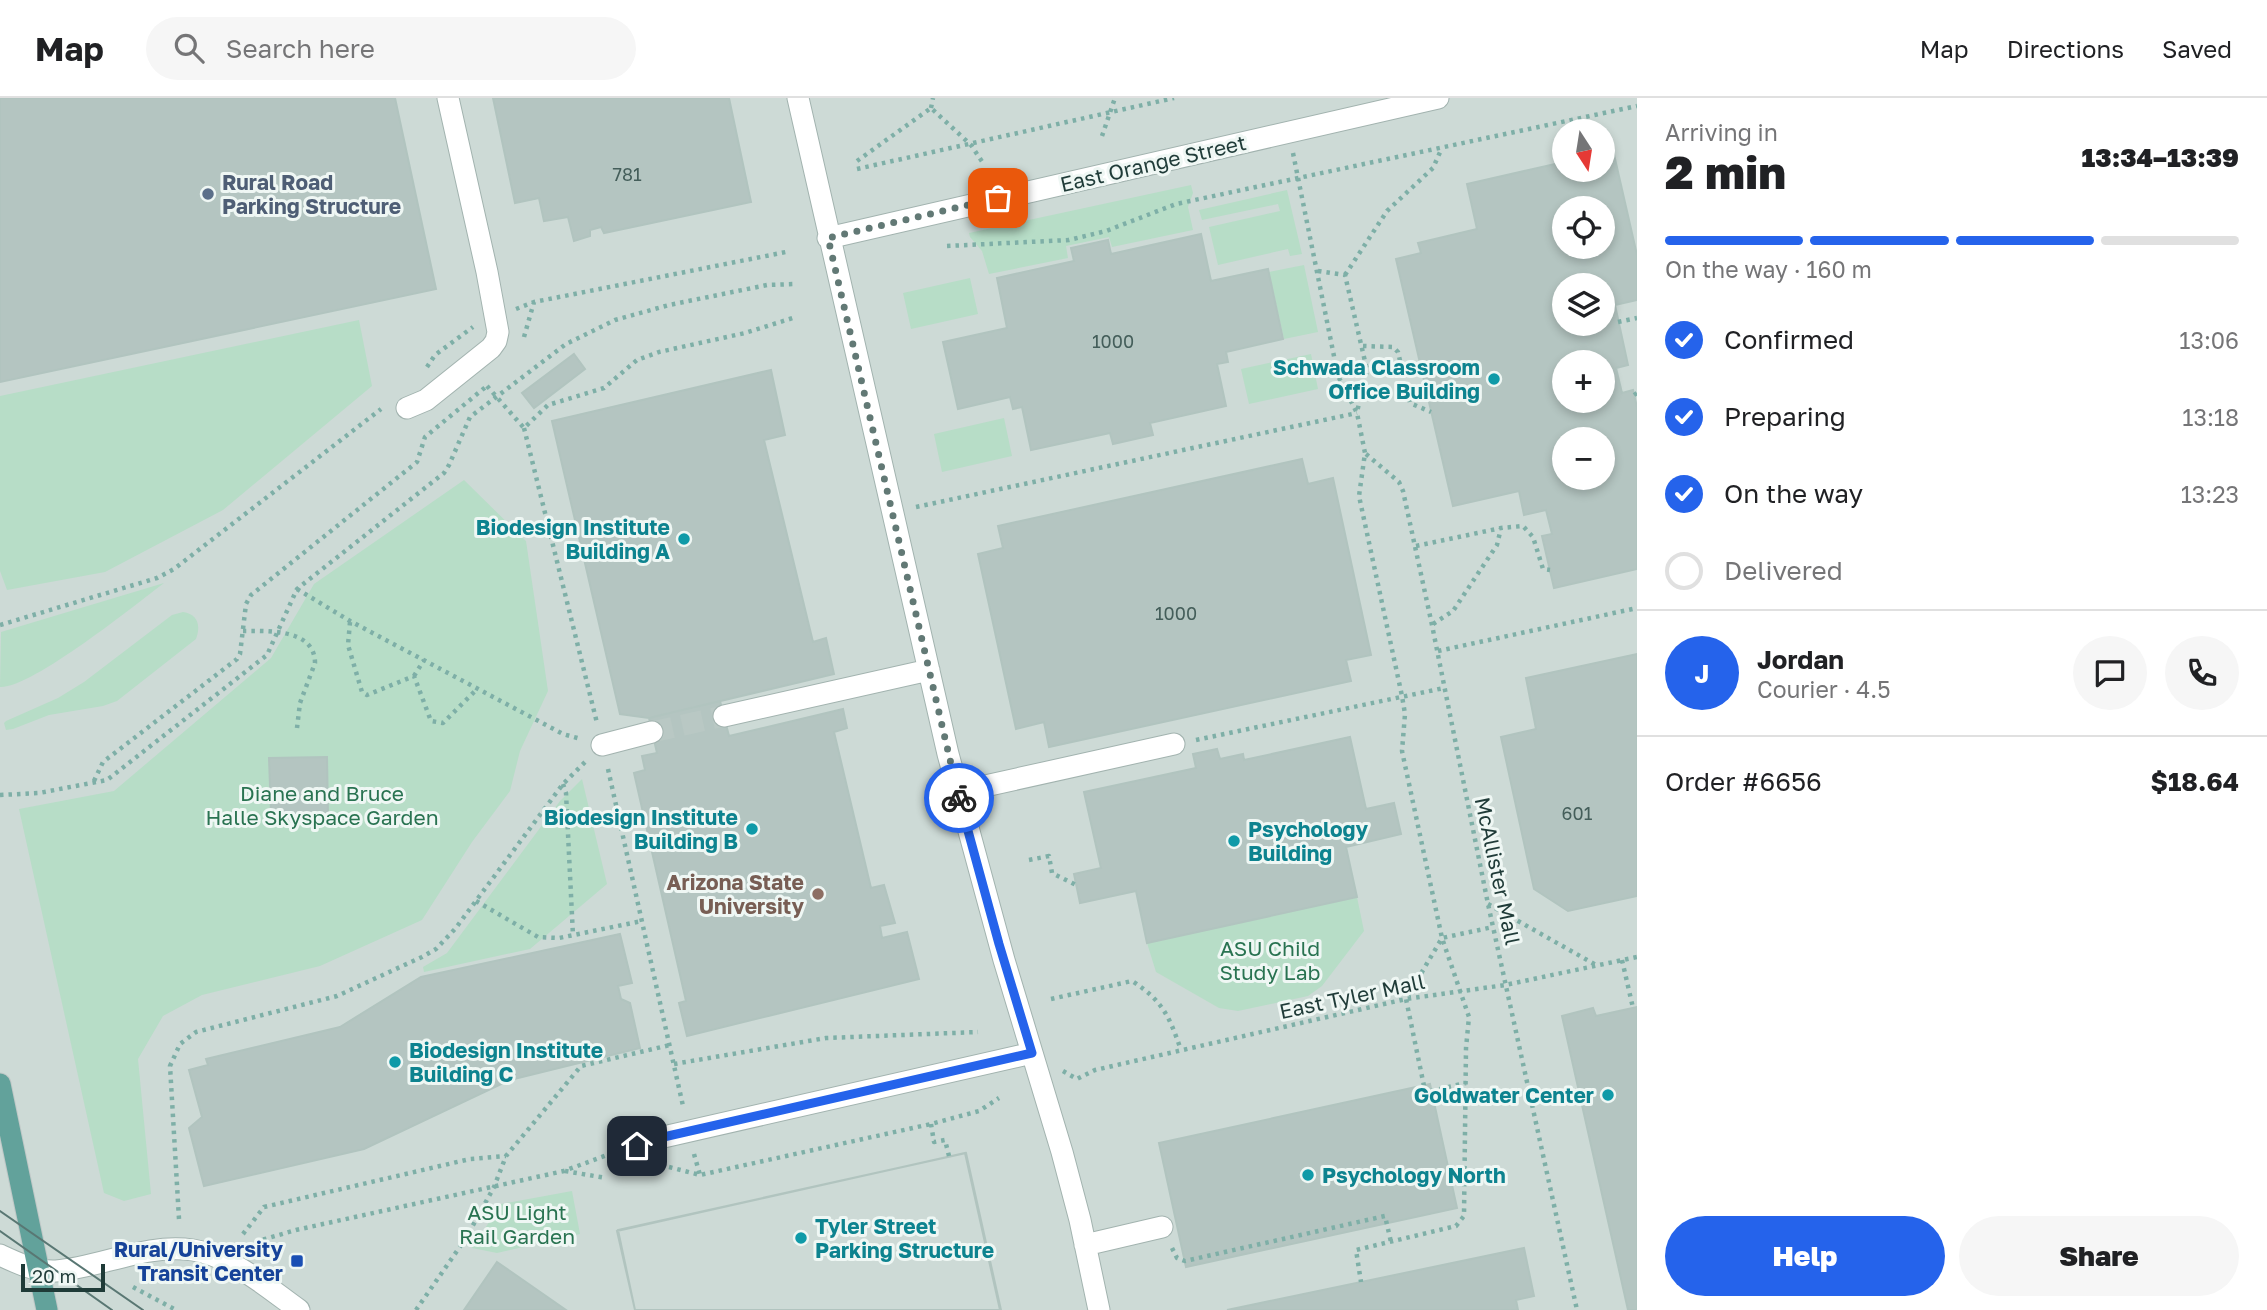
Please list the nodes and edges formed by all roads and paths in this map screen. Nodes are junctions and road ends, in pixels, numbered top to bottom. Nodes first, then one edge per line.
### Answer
1 (448, 98) edge
2 (798, 98) edge
3 (933, 98) edge
4 (1115, 98) edge
5 (1174, 98) edge
6 (1438, 98) edge
7 (1637, 106) edge
8 (932, 108) junction
9 (1109, 114) junction
10 (1288, 132) junction
11 (1102, 136) dead end
12 (971, 145) junction
13 (1441, 150) junction
14 (858, 161) dead end
15 (983, 163) dead end
16 (857, 169) dead end
17 (1298, 180) junction
18 (828, 238) junction
19 (947, 246) dead end
20 (786, 252) dead end
21 (1318, 271) junction
22 (1345, 275) junction
23 (795, 284) dead end
24 (534, 302) dead end
25 (796, 317) dead end
26 (1637, 318) edge
27 (1618, 322) dead end
28 (1363, 346) junction
29 (487, 386) dead end
30 (496, 397) junction
31 (407, 408) dead end
32 (380, 409) dead end
33 (1431, 412) dead end
34 (1357, 413) junction
35 (456, 414) dead end
36 (1365, 453) junction
37 (892, 513) junction
38 (1501, 528) junction
39 (1416, 546) junction
40 (1550, 570) dead end
41 (298, 589) junction
42 (1637, 608) edge
43 (350, 621) junction
44 (0, 625) edge
45 (1432, 625) junction
46 (243, 631) junction
47 (279, 631) junction
48 (1438, 651) junction
49 (424, 660) junction
50 (929, 670) junction
51 (414, 676) junction
52 (1444, 688) junction
53 (477, 689) junction
54 (1402, 696) junction
55 (724, 716) tunnel mouth
56 (297, 728) dead end
57 (652, 732) tunnel mouth
58 (603, 744) junction
59 (1174, 744) joint
60 (94, 781) junction
61 (563, 784) junction
62 (957, 792) junction
63 (0, 795) edge
64 (1029, 860) dead end
65 (1076, 885) dead end
66 (476, 901) junction
67 (1488, 904) junction
68 (642, 921) dead end
69 (1493, 927) junction
70 (573, 936) junction
71 (1442, 938) junction
72 (1637, 957) edge
73 (1622, 960) junction
74 (1597, 965) junction
75 (1505, 985) junction
76 (1461, 990) junction
77 (1051, 999) dead end
78 (1406, 999) junction
79 (1633, 1008) dead end
80 (978, 1032) dead end
81 (670, 1045) dead end
82 (1181, 1050) junction
83 (1032, 1053) junction
84 (674, 1064) dead end
85 (1077, 1079) dead end
86 (1466, 1083) junction
87 (0, 1084) edge
88 (679, 1086) dead end
89 (1424, 1086) dead end
90 (1431, 1091) dead end
91 (999, 1098) dead end
92 (683, 1106) dead end
93 (931, 1124) junction
94 (6, 1140) edge
95 (637, 1146) joint
96 (694, 1153) dead end
97 (506, 1156) junction
98 (949, 1156) dead end
99 (669, 1167) dead end
100 (564, 1171) junction
101 (700, 1175) junction
102 (606, 1178) dead end
103 (494, 1187) junction
104 (179, 1219) dead end
105 (1162, 1227) joint
106 (243, 1234) dead end
107 (1391, 1242) junction
108 (1085, 1245) junction
109 (0, 1255) edge
110 (240, 1269) junction
111 (37, 1270) junction
112 (1361, 1282) dead end
113 (133, 1287) dead end
114 (47, 1310) edge
115 (176, 1310) edge
116 (299, 1310) edge
117 (416, 1310) edge
118 (1099, 1310) edge
119 (1577, 1310) edge

1 - 31 street
2 - 18 street
3 - 8 path
4 - 9 path
5 - 9 path
6 - 10 street, East Orange Street
7 - 13 path
8 - 12 path
8 - 14 path
9 - 11 path
9 - 12 path
10 - 17 path
10 - 18 street, East Orange Street
12 - 15 path
12 - 16 path
13 - 17 path
13 - 22 path
17 - 19 path
17 - 21 path
18 - 37 street
20 - 24 path
21 - 22 path
21 - 34 path
22 - 28 path
23 - 30 path
25 - 30 path
26 - 27 path
28 - 33 path
28 - 34 path
29 - 30 path
30 - 41 path
32 - 44 path
34 - 36 path
34 - 37 path
35 - 46 path
36 - 39 path, McAllister Mall
36 - 54 path
37 - 50 street
38 - 39 path
38 - 40 path
38 - 45 path
39 - 45 path, McAllister Mall
41 - 43 path
41 - 47 path
42 - 48 path
43 - 49 path
43 - 51 path
45 - 48 path, McAllister Mall
46 - 47 path
46 - 60 path
47 - 56 path
47 - 60 path
48 - 52 path, McAllister Mall
49 - 51 path
49 - 53 path
50 - 55 street
50 - 62 street
51 - 53 path
52 - 54 path
52 - 67 path, McAllister Mall
53 - 58 path
54 - 59 path
54 - 71 path
57 - 58 street
58 - 61 path
59 - 62 street
60 - 63 path
61 - 66 path
61 - 70 path
62 - 83 street
64 - 65 path
66 - 70 path
66 - 104 path
67 - 69 path, McAllister Mall
67 - 74 path
68 - 70 path
69 - 71 path
69 - 75 path, McAllister Mall
71 - 76 path
71 - 78 path
72 - 73 path, East Tyler Mall
73 - 74 path, East Tyler Mall
73 - 79 path
74 - 75 path, East Tyler Mall
75 - 76 path, East Tyler Mall
75 - 119 path, McAllister Mall
76 - 78 path, East Tyler Mall
76 - 86 path
77 - 82 path
78 - 82 path, East Tyler Mall
78 - 89 path
80 - 84 path
81 - 97 path
82 - 85 path, East Tyler Mall
83 - 95 street
83 - 108 street
86 - 90 path
86 - 107 path
87 - 94 main road
88 - 92 path
91 - 93 path
93 - 98 path
93 - 101 path
94 - 111 main road
95 - 100 path
96 - 101 path
97 - 103 path
97 - 106 path
99 - 101 path
100 - 102 path
100 - 103 path
103 - 110 path
103 - 117 path
105 - 107 path
105 - 108 street
107 - 112 path
108 - 118 street
109 - 111 street
110 - 111 street
110 - 116 street
111 - 114 main road
113 - 115 path

